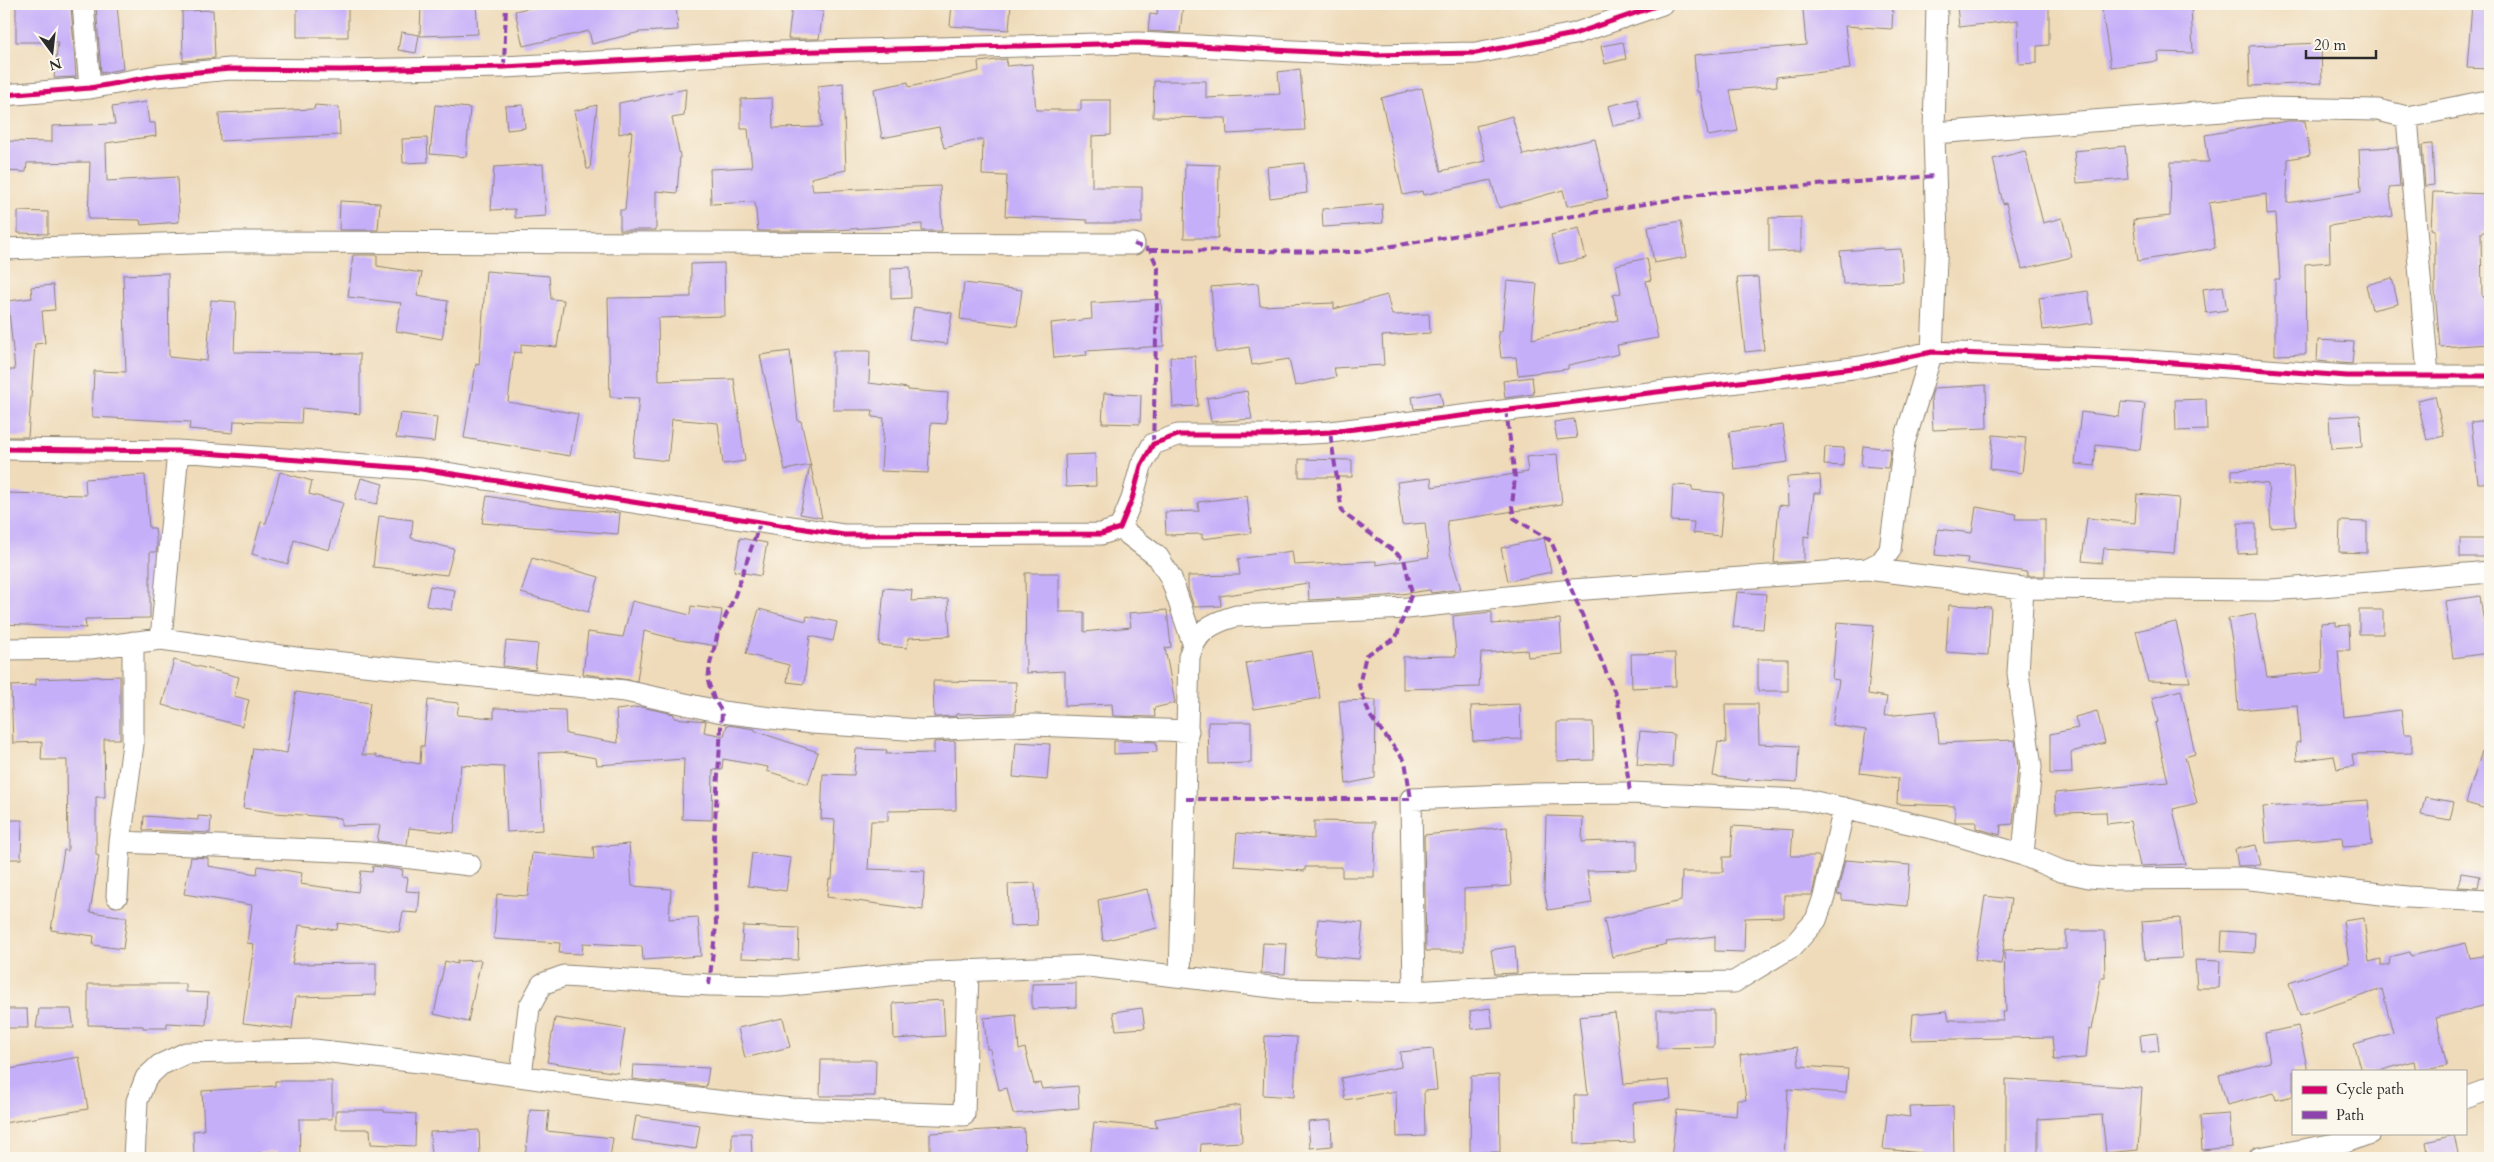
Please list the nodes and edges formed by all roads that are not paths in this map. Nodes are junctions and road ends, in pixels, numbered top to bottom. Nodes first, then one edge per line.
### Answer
1 (83, 4) edge
2 (1662, 4) edge
3 (1937, 4) edge
4 (90, 88) junction
5 (4, 95) edge
6 (2490, 104) edge
7 (2407, 117) junction
8 (1934, 133) junction
9 (1134, 244) dead end
10 (4, 249) edge
11 (1932, 352) junction
12 (2428, 376) junction
13 (2490, 376) edge
14 (4, 449) edge
15 (178, 451) junction
16 (1120, 528) junction
17 (1867, 569) junction
18 (2490, 572) edge
19 (2023, 588) junction
20 (161, 639) junction
21 (133, 642) junction
22 (1193, 643) junction
23 (4, 648) edge
24 (1188, 731) junction
25 (1844, 808) junction
26 (120, 842) junction
27 (2023, 855) junction
28 (470, 865) dead end
29 (117, 896) dead end
30 (2490, 901) edge
31 (968, 970) junction
32 (1180, 976) junction
33 (1414, 992) junction
34 (521, 1076) junction
35 (2490, 1089) edge
36 (2466, 1098) edge
37 (2367, 1134) edge
38 (2270, 1157) edge
39 (134, 1158) edge

1 - 4 street
2 - 4 street
3 - 8 street
4 - 5 street
6 - 7 street
7 - 8 street
7 - 12 street
8 - 11 street
9 - 10 street
11 - 12 street
11 - 16 street
11 - 17 street
12 - 13 street
14 - 15 street
15 - 16 street
15 - 20 street
16 - 22 street
17 - 19 street
17 - 22 street
18 - 19 street
19 - 27 street
20 - 21 street
20 - 24 street
21 - 23 street
21 - 26 street
22 - 24 street
24 - 32 street
25 - 27 street
25 - 33 street
25 - 33 street
26 - 28 street
26 - 29 street
27 - 30 street
31 - 32 street
31 - 34 street
31 - 34 street
32 - 33 street
34 - 39 street
35 - 36 street
37 - 38 street

